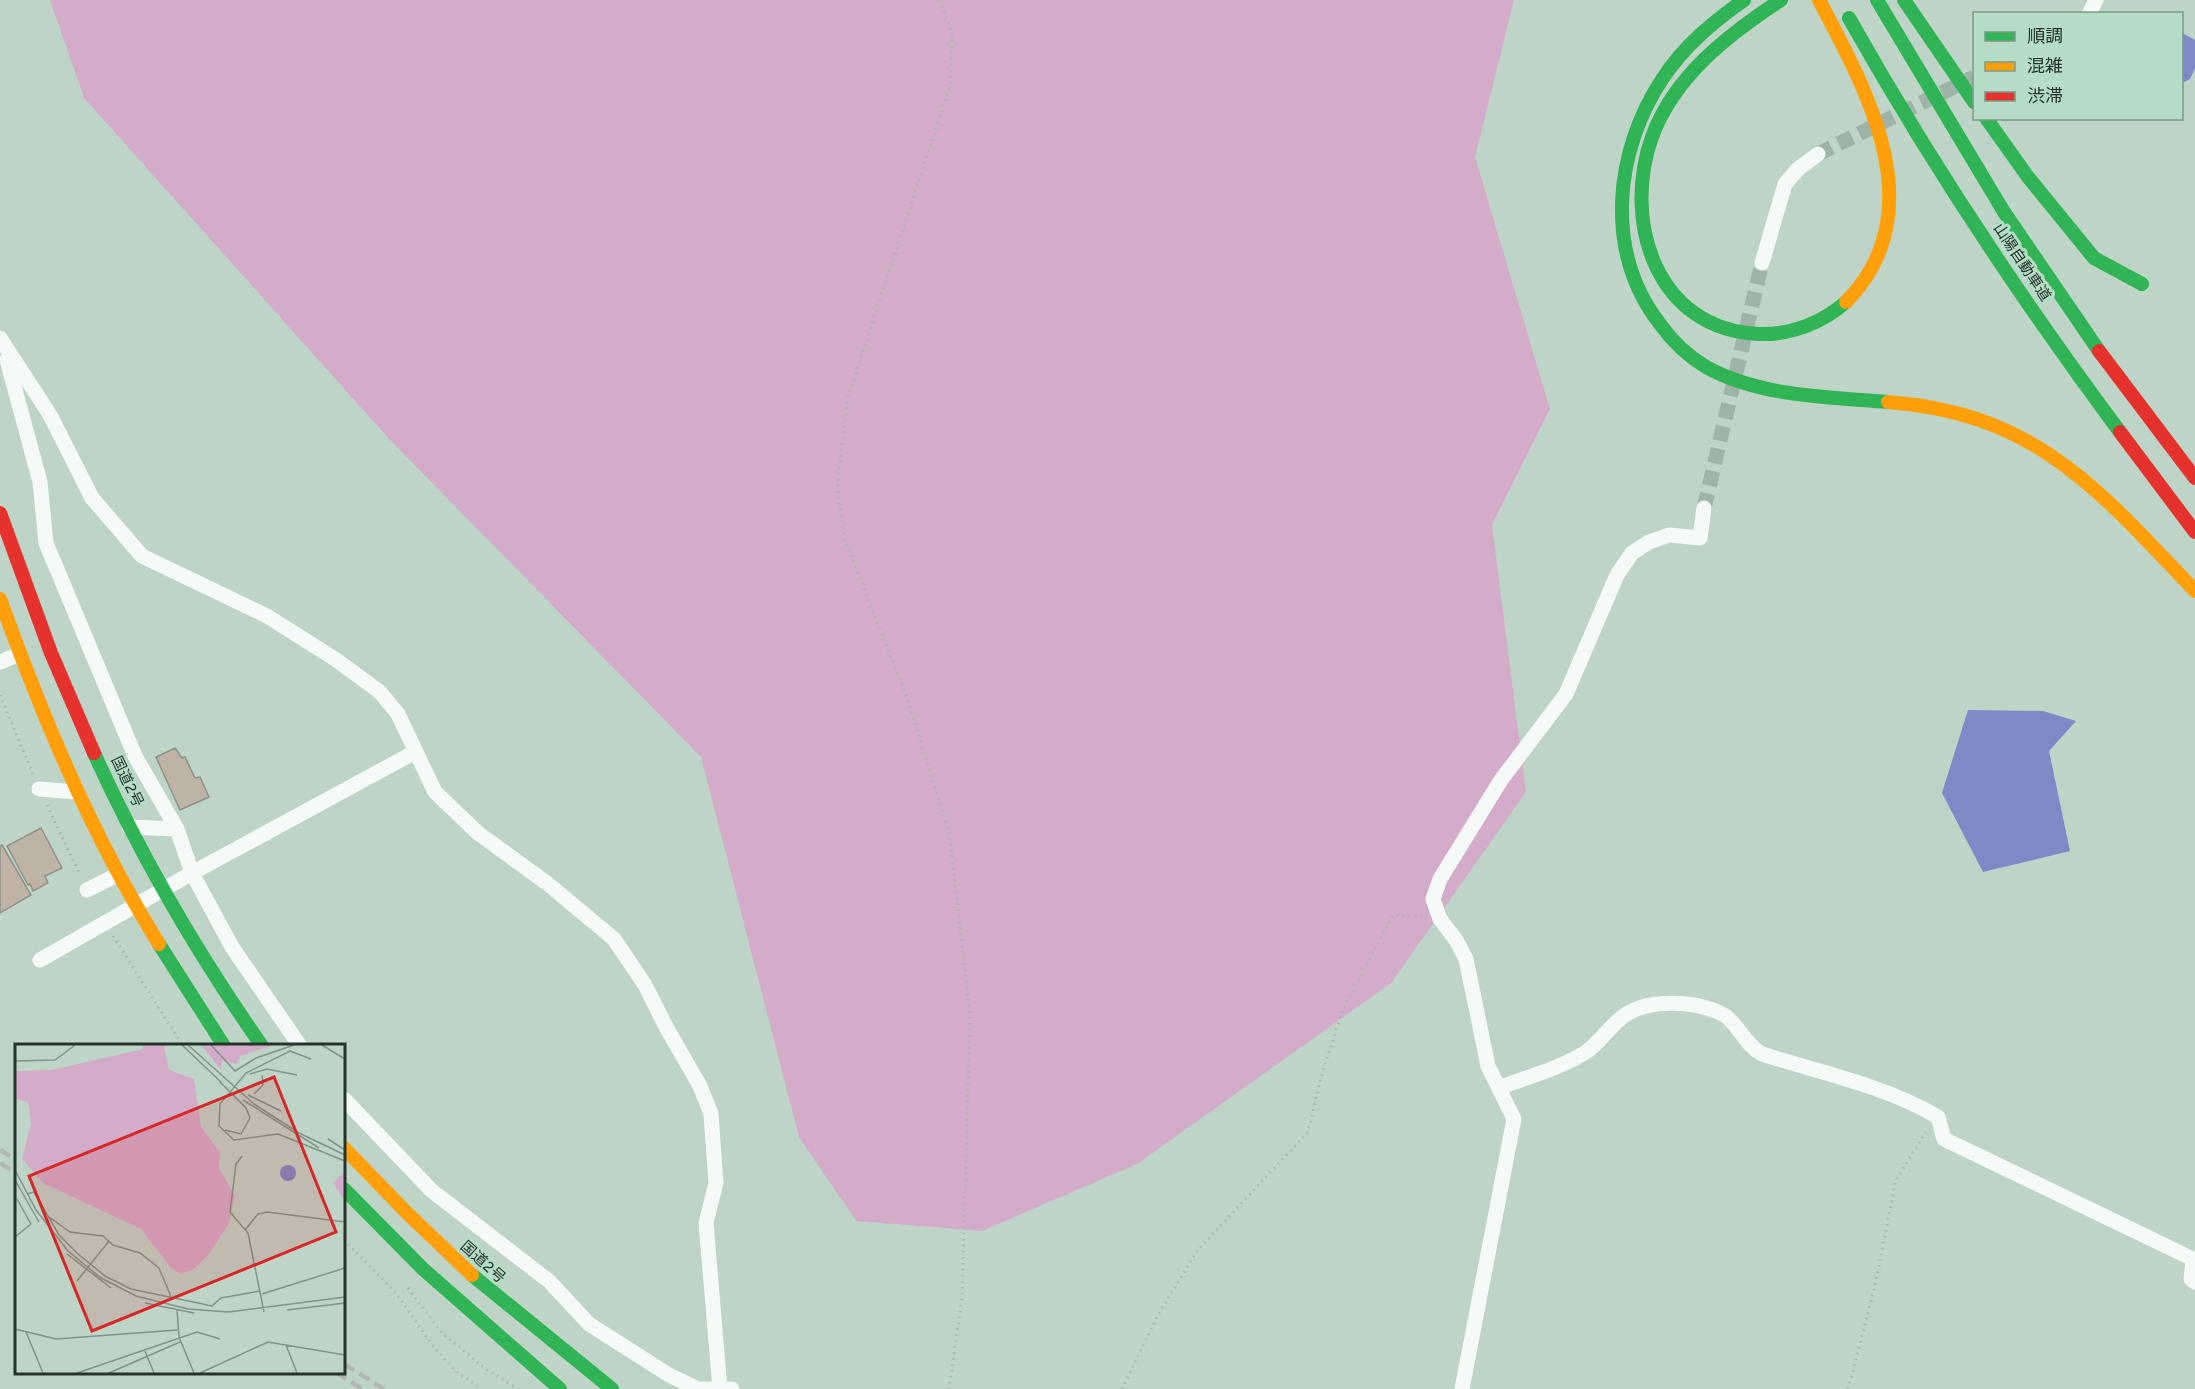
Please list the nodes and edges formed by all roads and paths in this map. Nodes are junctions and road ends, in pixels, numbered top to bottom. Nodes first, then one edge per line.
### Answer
1 (940, 0) edge
2 (1744, 0) edge
3 (1819, 0) edge
4 (1877, 0) edge
5 (1904, 0) edge
6 (1775, 3) edge
7 (1844, 9) dead end
8 (1973, 101) edge
9 (1987, 120) edge
10 (1818, 154) tunnel mouth
11 (1762, 263) tunnel mouth
12 (2142, 284) dead end
13 (0, 337) edge
14 (2195, 478) edge
15 (1704, 508) tunnel mouth
16 (0, 513) edge
17 (2195, 532) edge
18 (2195, 591) edge
19 (1, 605) edge
20 (20, 654) junction
21 (0, 662) edge
22 (415, 752) junction
23 (39, 789) dead end
24 (77, 792) junction
25 (129, 827) junction
26 (177, 829) junction
27 (192, 873) junction
28 (118, 874) junction
29 (87, 890) dead end
30 (163, 890) junction
31 (135, 906) junction
32 (1440, 919) junction
33 (40, 960) dead end
34 (223, 1044) edge
35 (261, 1044) edge
36 (299, 1044) edge
37 (1500, 1088) junction
38 (345, 1100) edge
39 (1938, 1117) junction
40 (345, 1149) edge
41 (345, 1190) edge
42 (345, 1241) edge
43 (403, 1281) dead end
44 (2195, 1282) edge
45 (481, 1389) edge
46 (518, 1389) edge
47 (560, 1389) edge
48 (612, 1389) edge
49 (724, 1389) edge
50 (949, 1389) edge
51 (1122, 1389) edge
52 (1462, 1389) edge
53 (1848, 1389) edge

1 - 50 path
2 - 18 highway
3 - 6 highway
4 - 14 highway, 山陽自動車道
5 - 8 highway
7 - 17 highway, 山陽自動車道
9 - 12 highway
10 - 11 street
13 - 22 street
13 - 26 street
15 - 32 street
16 - 25 highway, 国道2号
19 - 20 highway
20 - 21 street
20 - 24 highway
22 - 27 street
22 - 49 street
23 - 24 street
24 - 28 highway
25 - 26 street
25 - 30 highway, 国道2号
26 - 27 street
27 - 30 street
27 - 36 street
28 - 29 street
28 - 31 highway
30 - 31 street
30 - 35 highway, 国道2号
31 - 33 street
31 - 34 highway
32 - 37 street
32 - 51 path
37 - 39 street
37 - 52 street
38 - 49 street
39 - 44 street
39 - 53 path
40 - 48 highway, 国道2号
41 - 47 highway
42 - 45 path
43 - 46 path

